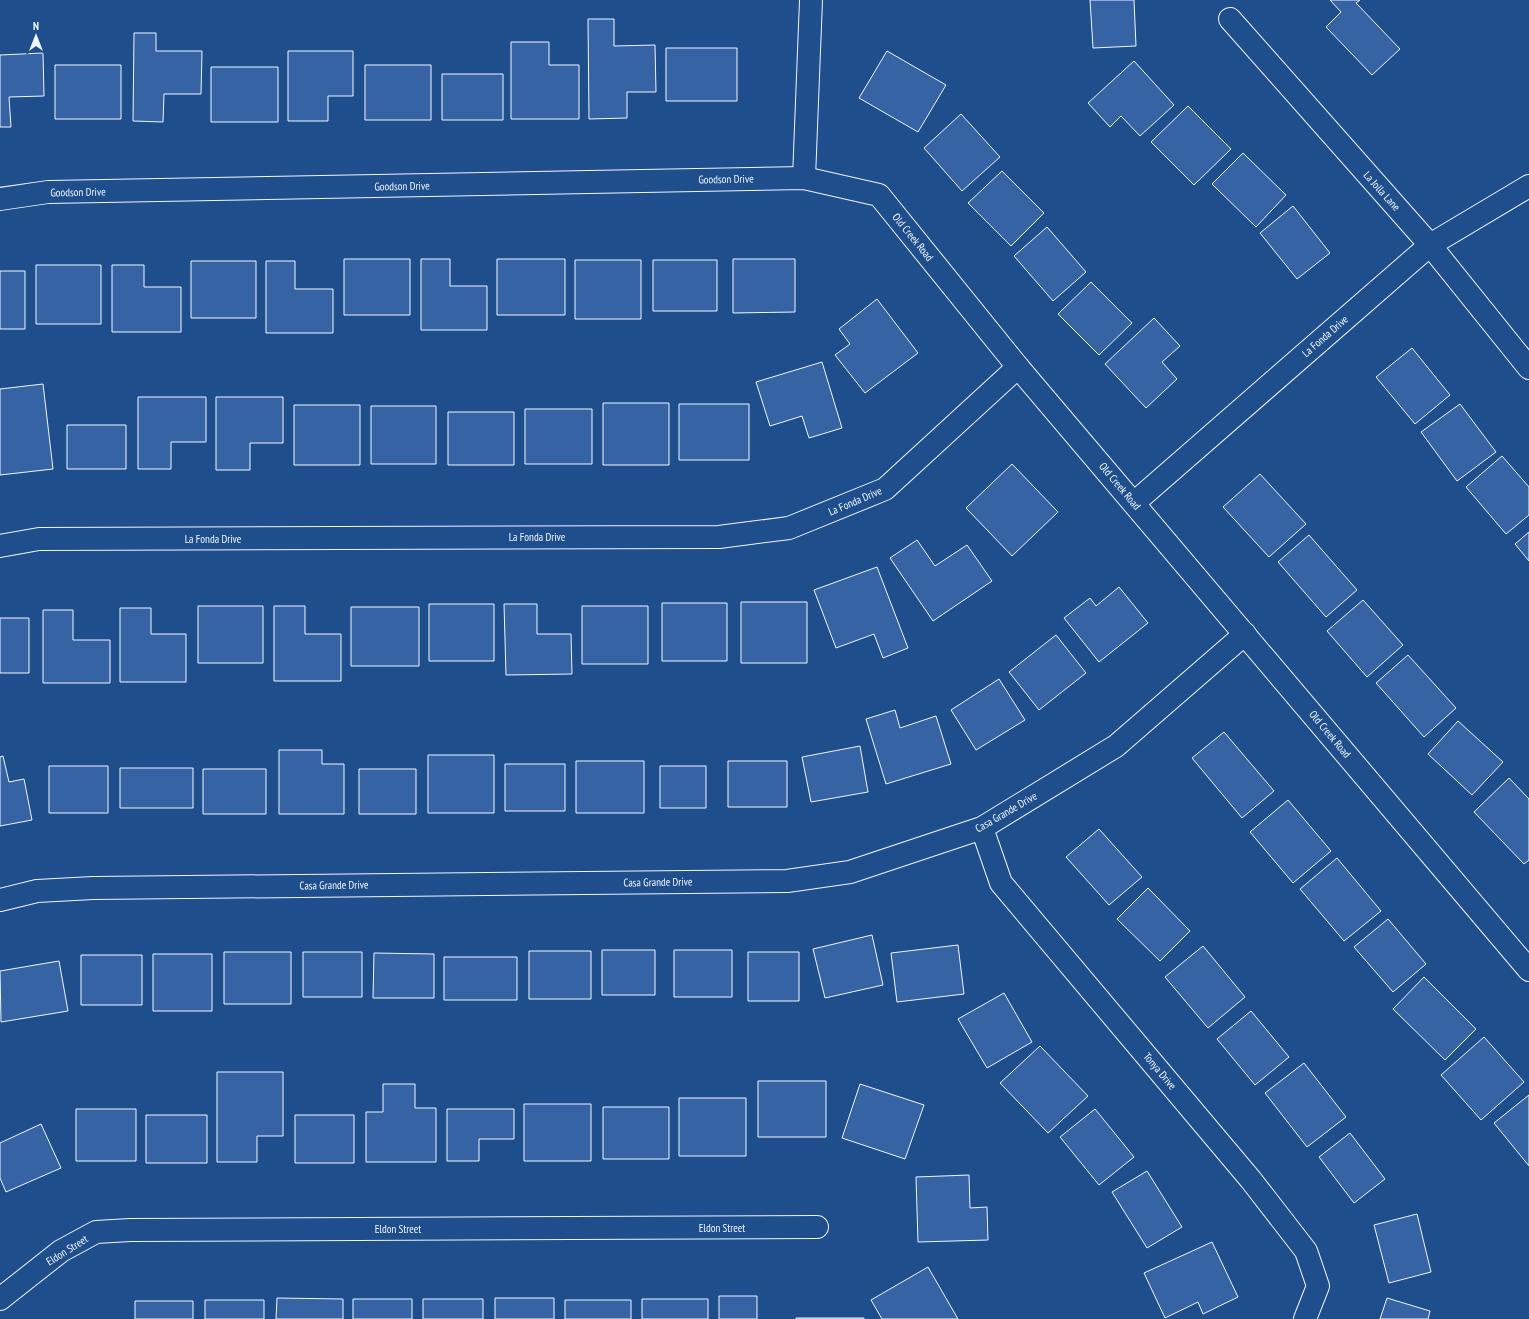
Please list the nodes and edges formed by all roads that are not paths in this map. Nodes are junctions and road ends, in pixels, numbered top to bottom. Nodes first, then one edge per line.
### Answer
1 (811, 0) edge
2 (1230, 19) dead end
3 (804, 178) junction
4 (1529, 186) edge
5 (0, 199) edge
6 (1430, 245) junction
7 (1018, 367) junction
8 (1529, 368) edge
9 (1134, 502) junction
10 (0, 546) edge
11 (1245, 634) junction
12 (982, 828) junction
13 (0, 900) edge
14 (1529, 970) edge
15 (817, 1227) dead end
16 (0, 1299) edge
17 (1305, 1319) edge

1 - 3 street
2 - 6 street, La Jolla Lane
3 - 5 street, Goodson Drive
3 - 7 street, Old Creek Road
4 - 6 street, La Fonda Drive
6 - 8 street, La Jolla Lane
6 - 9 street, La Fonda Drive
7 - 9 street, Old Creek Road
7 - 10 street, La Fonda Drive
9 - 11 street, Old Creek Road
11 - 12 street, Casa Grande Drive
11 - 14 street, Old Creek Road
12 - 13 street, Casa Grande Drive
12 - 17 street, Tonya Drive
15 - 16 street, Eldon Street

